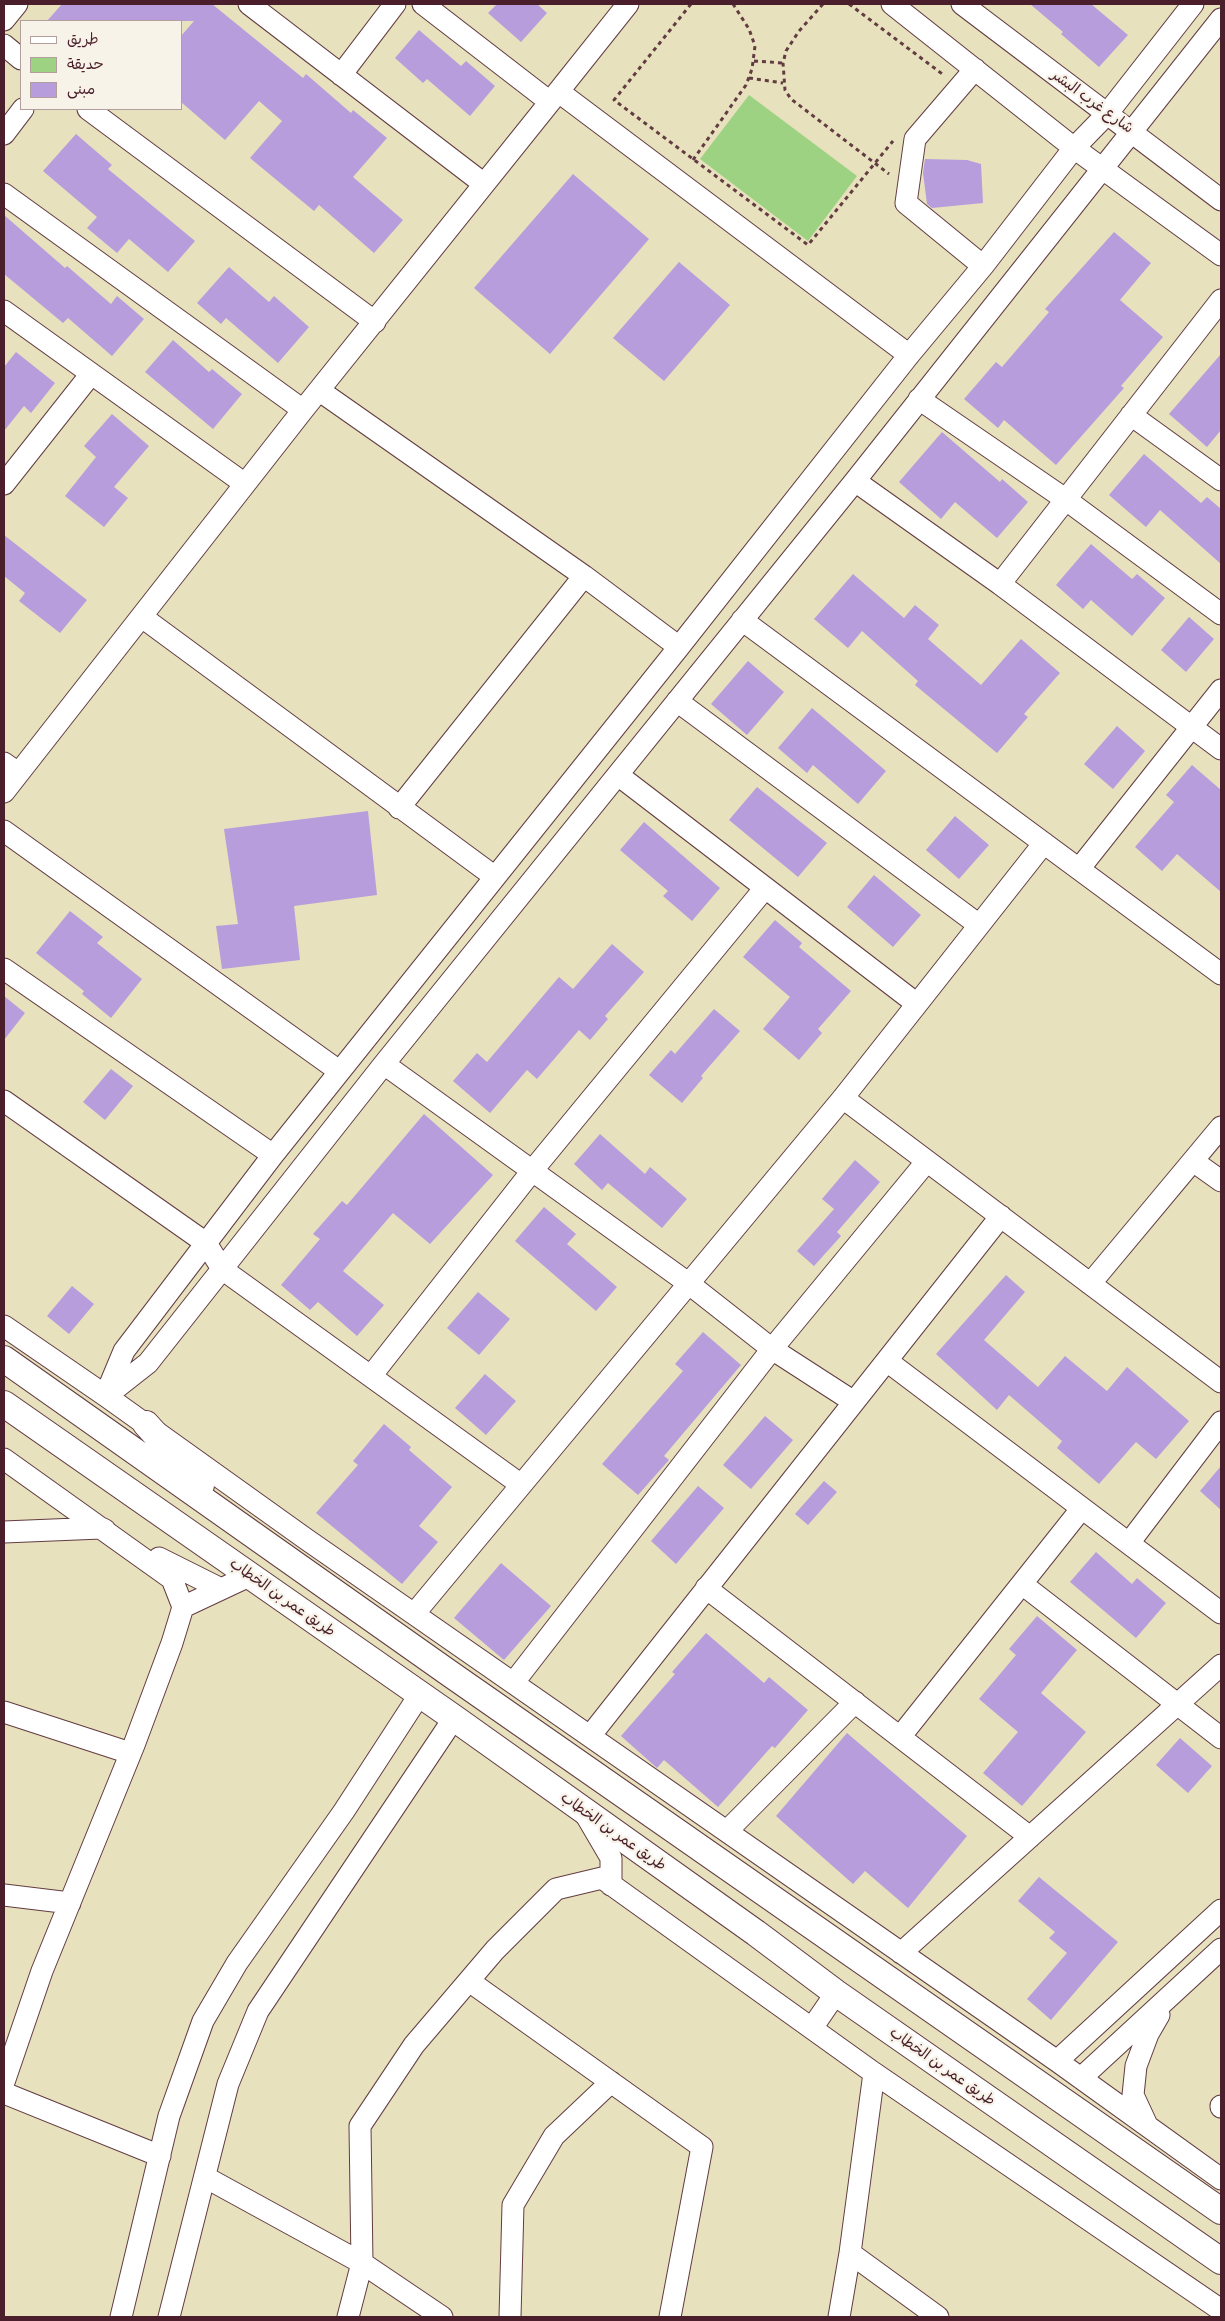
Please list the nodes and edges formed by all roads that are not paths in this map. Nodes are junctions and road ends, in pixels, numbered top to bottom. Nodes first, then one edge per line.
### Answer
1 (18, 4) edge
2 (249, 4) edge
3 (395, 4) edge
4 (423, 4) edge
5 (628, 4) edge
6 (892, 4) edge
7 (962, 4) edge
8 (1193, 4) edge
9 (1221, 19) edge
10 (4, 20) edge
11 (4, 45) edge
12 (20, 58) edge
13 (975, 69) junction
14 (341, 75) junction
15 (554, 97) junction
16 (23, 110) edge
17 (89, 110) edge
18 (1107, 114) junction
19 (1133, 131) junction
20 (4, 134) edge
21 (1074, 148) junction
22 (1104, 168) junction
23 (484, 184) junction
24 (4, 194) edge
25 (1221, 200) edge
26 (1221, 255) edge
27 (983, 266) junction
28 (1221, 300) edge
29 (6, 317) edge
30 (374, 322) junction
31 (909, 355) junction
32 (91, 374) junction
33 (320, 391) junction
34 (919, 399) junction
35 (303, 410) junction
36 (1131, 415) junction
37 (1221, 480) edge
38 (855, 481) junction
39 (4, 484) edge
40 (245, 484) junction
41 (1065, 498) junction
42 (584, 576) junction
43 (1000, 584) junction
44 (1221, 614) edge
45 (142, 617) junction
46 (742, 620) junction
47 (679, 647) junction
48 (1221, 690) edge
49 (677, 701) junction
50 (1192, 727) junction
51 (1221, 749) edge
52 (11, 768) edge
53 (618, 775) junction
54 (4, 792) edge
55 (399, 808) junction
56 (4, 831) edge
57 (1044, 843) junction
58 (1079, 869) junction
59 (495, 877) junction
60 (765, 888) junction
61 (979, 925) junction
62 (4, 970) edge
63 (1221, 974) edge
64 (917, 1004) junction
65 (384, 1064) junction
66 (339, 1071) junction
67 (843, 1098) junction
68 (4, 1101) edge
69 (1221, 1127) edge
70 (273, 1155) junction
71 (927, 1161) junction
72 (1193, 1161) junction
73 (532, 1171) junction
74 (1221, 1181) edge
75 (1001, 1216) junction
76 (206, 1243) junction
77 (222, 1269) junction
78 (688, 1283) junction
79 (1090, 1284) junction
80 (4, 1326) edge
81 (772, 1349) junction
82 (4, 1359) edge
83 (887, 1361) junction
84 (371, 1376) junction
85 (1221, 1382) edge
86 (106, 1396) junction
87 (854, 1402) junction
88 (4, 1404) edge
89 (1221, 1422) edge
90 (146, 1424) junction
91 (4, 1459) edge
92 (520, 1484) junction
93 (1082, 1508) junction
94 (235, 1522) junction
95 (101, 1528) junction
96 (4, 1532) edge
97 (1129, 1543) junction
98 (249, 1576) junction
99 (1022, 1584) junction
100 (220, 1588) junction
101 (706, 1588) junction
102 (183, 1607) junction
103 (1221, 1613) edge
104 (414, 1614) junction
105 (1221, 1665) edge
106 (514, 1682) junction
107 (420, 1694) junction
108 (855, 1702) junction
109 (1178, 1704) junction
110 (4, 1712) edge
111 (454, 1718) junction
112 (590, 1736) junction
113 (900, 1737) junction
114 (1221, 1738) edge
115 (130, 1753) junction
116 (582, 1810) junction
117 (728, 1830) junction
118 (1030, 1837) junction
119 (611, 1885) junction
120 (4, 1895) edge
121 (70, 1903) junction
122 (1221, 1910) edge
123 (1221, 1949) edge
124 (901, 1953) junction
125 (469, 1981) junction
126 (836, 1993) junction
127 (1170, 1996) junction
128 (812, 2028) junction
129 (1057, 2061) junction
130 (874, 2073) junction
131 (1082, 2078) junction
132 (4, 2082) edge
133 (611, 2082) junction
134 (4, 2093) edge
135 (1147, 2126) junction
136 (160, 2156) junction
137 (205, 2177) junction
138 (1221, 2179) edge
139 (1221, 2211) edge
140 (850, 2253) junction
141 (1221, 2261) edge
142 (362, 2263) junction
143 (1221, 2310) edge
144 (121, 2317) edge
145 (169, 2317) edge
146 (348, 2317) edge
147 (442, 2317) edge
148 (510, 2317) edge
149 (670, 2317) edge
150 (839, 2317) edge
151 (938, 2317) edge

1 - 10 street
2 - 14 street
3 - 14 street
4 - 15 street
5 - 15 street
6 - 13 street
7 - 18 street, شارع غرب البشر
8 - 18 street
9 - 19 street
11 - 12 street
13 - 21 street
13 - 27 street
14 - 23 street
15 - 23 street
15 - 31 street
16 - 20 street
17 - 30 street
18 - 19 street, شارع غرب البشر
18 - 21 street
19 - 22 street
19 - 25 street, شارع غرب البشر
21 - 22 street
21 - 27 street
22 - 26 street
22 - 34 street
23 - 30 street
24 - 35 street
27 - 31 street
28 - 36 street
29 - 32 street
30 - 33 street
31 - 47 street
32 - 39 street
32 - 40 street
33 - 35 street
33 - 42 street
34 - 38 street
34 - 41 street
35 - 40 street
36 - 37 street
36 - 41 street
38 - 43 street
38 - 46 street
40 - 45 street
41 - 43 street
41 - 44 street
42 - 47 street
42 - 55 street
43 - 50 street
45 - 52 street
45 - 55 street
46 - 49 street
46 - 57 street
47 - 59 street
48 - 50 street
49 - 53 street
49 - 61 street
50 - 51 street
50 - 58 street
52 - 54 street
53 - 60 street
53 - 65 street
55 - 59 street
56 - 66 street
57 - 58 street
57 - 61 street
58 - 63 street
59 - 66 street
60 - 64 street
60 - 73 street
61 - 64 street
62 - 70 street
64 - 67 street
65 - 73 street
65 - 77 street
66 - 70 street
67 - 71 street
67 - 78 street
68 - 76 street
69 - 72 street
70 - 76 street
71 - 75 street
71 - 81 street
72 - 74 street
72 - 79 street
73 - 78 street
73 - 84 street
75 - 79 street
75 - 83 street
76 - 77 street
76 - 86 street
77 - 84 street
77 - 86 street
78 - 81 street
78 - 92 street
79 - 85 street
80 - 86 street
81 - 87 street
81 - 106 street
82 - 94 main road
83 - 87 street
83 - 93 street
84 - 92 street
86 - 90 street
87 - 101 street
88 - 98 main road, طريق عمر بن الخطاب
89 - 97 street
90 - 94 main road
90 - 104 street
91 - 95 street
92 - 104 street
93 - 97 street
93 - 99 street
94 - 139 main road
95 - 96 street
95 - 100 street
95 - 102 street
97 - 103 street
98 - 100 street
98 - 107 main road, طريق عمر بن الخطاب
99 - 109 street
99 - 113 street
100 - 102 street
101 - 108 street
101 - 112 street
102 - 115 street
104 - 106 street
105 - 109 street
106 - 112 street
107 - 111 main road, طريق عمر بن الخطاب
107 - 136 street
108 - 113 street
108 - 117 street
109 - 114 street
109 - 118 street
110 - 115 street
111 - 116 main road, طريق عمر بن الخطاب
111 - 137 street
112 - 117 street
113 - 118 street
115 - 121 street
116 - 119 street
116 - 126 main road, طريق عمر بن الخطاب
117 - 124 street
118 - 124 street
119 - 125 street
119 - 128 street
120 - 121 street
121 - 132 street
122 - 129 street
123 - 127 street
124 - 129 street
125 - 133 street
125 - 142 street
126 - 128 street
126 - 141 main road, طريق عمر بن الخطاب
127 - 131 street
127 - 135 street
128 - 130 street
129 - 131 street
130 - 140 street
130 - 143 street
131 - 135 street
133 - 148 street
133 - 149 street
134 - 136 street
135 - 138 street
136 - 144 street
137 - 142 street
137 - 145 street
140 - 150 street
140 - 151 street
142 - 146 street
142 - 147 street

